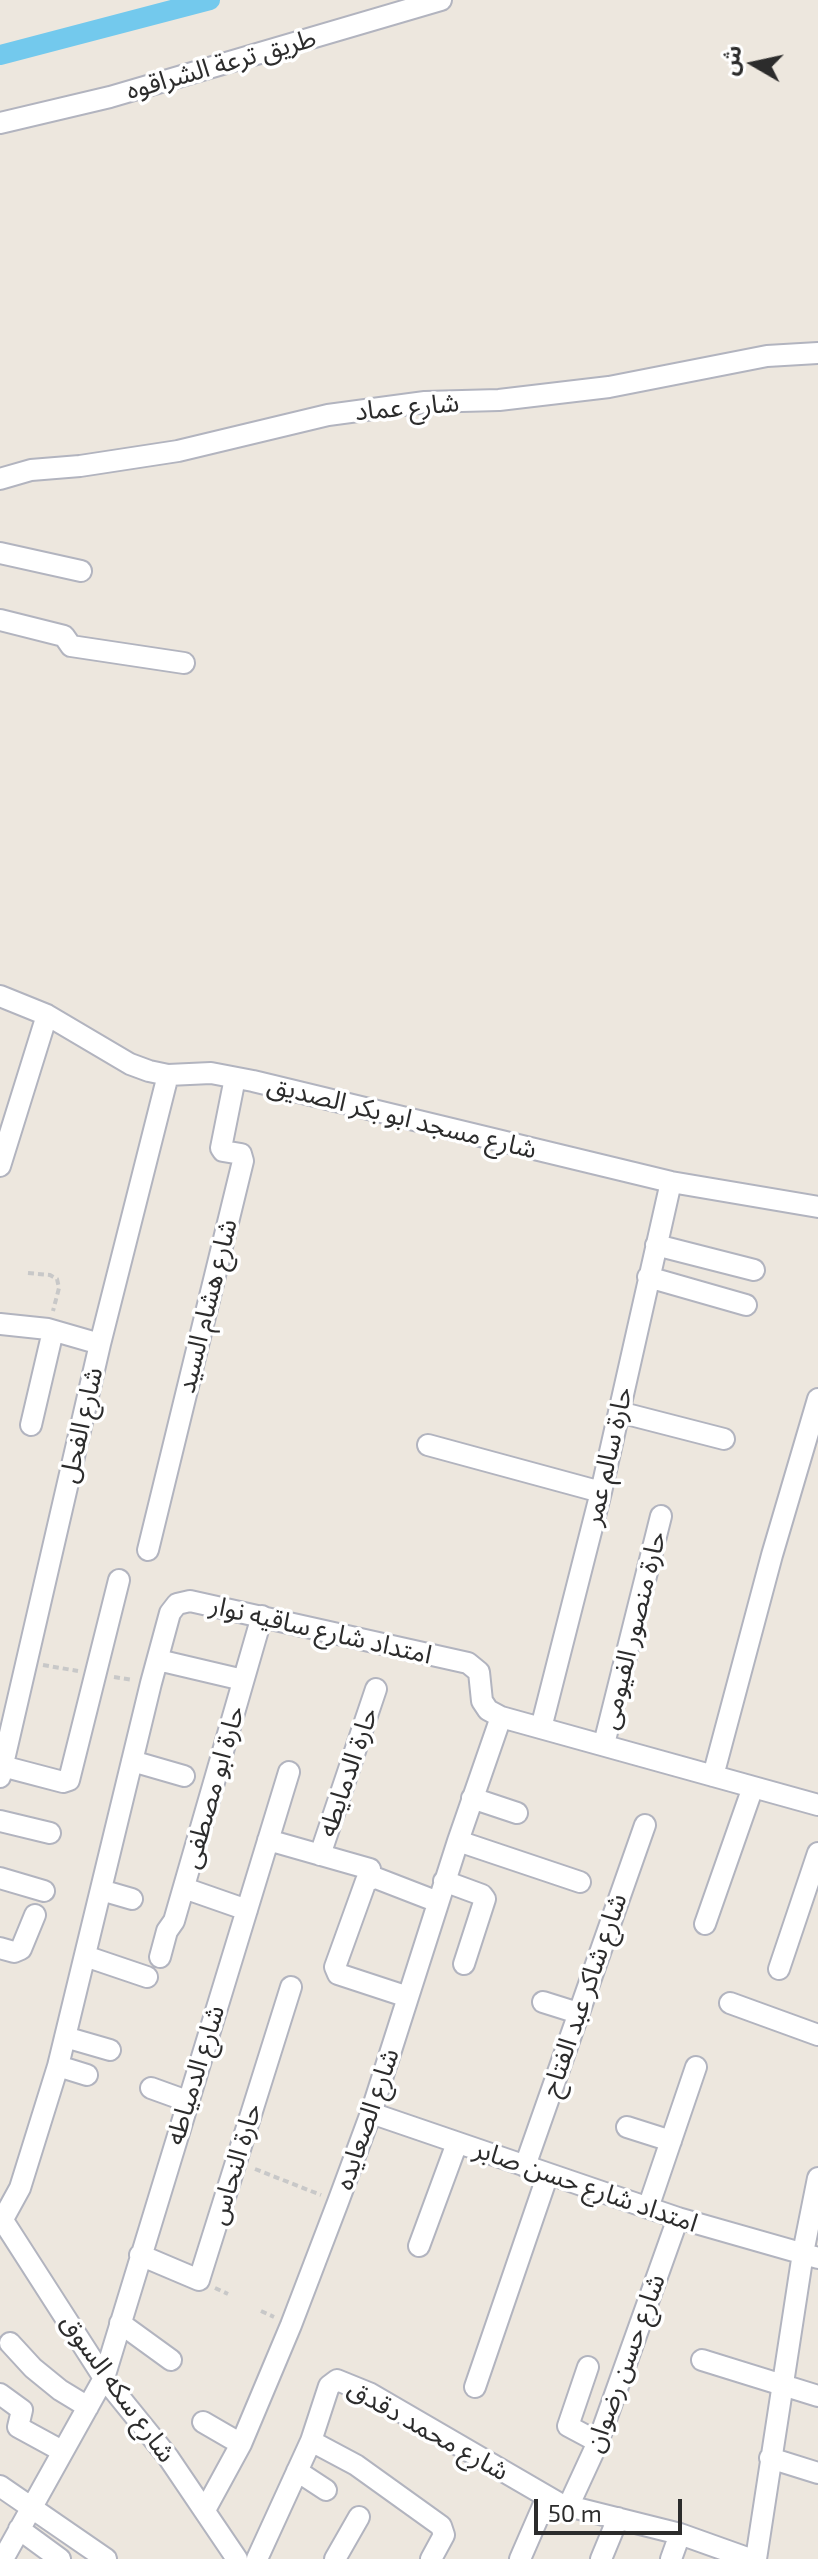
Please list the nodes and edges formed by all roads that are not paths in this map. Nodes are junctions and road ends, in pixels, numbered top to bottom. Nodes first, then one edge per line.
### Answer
1 (441, 0) edge
2 (0, 123) edge
3 (818, 353) edge
4 (0, 479) edge
5 (0, 553) edge
6 (81, 571) dead end
7 (0, 620) edge
8 (184, 663) dead end
9 (0, 996) edge
10 (47, 1015) junction
11 (168, 1075) junction
12 (235, 1078) junction
13 (0, 1166) edge
14 (671, 1182) junction
15 (818, 1207) edge
16 (656, 1245) junction
17 (754, 1270) dead end
18 (648, 1277) junction
19 (746, 1305) dead end
20 (0, 1324) edge
21 (51, 1330) junction
22 (100, 1344) junction
23 (818, 1399) edge
24 (619, 1412) junction
25 (31, 1425) dead end
26 (724, 1439) dead end
27 (428, 1445) dead end
28 (601, 1492) junction
29 (661, 1516) dead end
30 (148, 1550) dead end
31 (119, 1580) dead end
32 (262, 1616) junction
33 (158, 1660) junction
34 (243, 1680) junction
35 (376, 1689) dead end
36 (501, 1717) junction
37 (541, 1728) junction
38 (604, 1744) junction
39 (132, 1761) junction
40 (1, 1772) edge
41 (289, 1772) dead end
42 (184, 1776) dead end
43 (713, 1776) junction
44 (753, 1787) junction
45 (472, 1798) junction
46 (818, 1805) edge
47 (517, 1813) dead end
48 (0, 1821) edge
49 (645, 1825) dead end
50 (50, 1833) dead end
51 (268, 1840) junction
52 (458, 1841) junction
53 (818, 1853) edge
54 (320, 1855) junction
55 (370, 1869) dead end
56 (0, 1878) edge
57 (444, 1881) junction
58 (580, 1882) dead end
59 (184, 1888) junction
60 (101, 1890) junction
61 (44, 1891) dead end
62 (132, 1899) dead end
63 (438, 1902) junction
64 (247, 1910) junction
65 (35, 1915) dead end
66 (705, 1924) dead end
67 (0, 1948) edge
68 (85, 1956) junction
69 (160, 1957) dead end
70 (464, 1964) dead end
71 (779, 1969) dead end
72 (147, 1977) dead end
73 (291, 1987) dead end
74 (408, 1997) junction
75 (543, 2002) dead end
76 (730, 2003) dead end
77 (578, 2013) junction
78 (818, 2035) edge
79 (65, 2037) junction
80 (110, 2050) dead end
81 (58, 2066) junction
82 (696, 2067) dead end
83 (87, 2075) dead end
84 (151, 2088) dead end
85 (187, 2101) junction
86 (371, 2113) junction
87 (627, 2127) dead end
88 (671, 2141) junction
89 (457, 2143) junction
90 (525, 2166) junction
91 (548, 2174) junction
92 (818, 2178) edge
93 (648, 2208) junction
94 (1, 2217) edge
95 (678, 2218) junction
96 (419, 2246) dead end
97 (140, 2255) junction
98 (810, 2256) edge
99 (120, 2323) junction
100 (10, 2343) dead end
101 (171, 2360) dead end
102 (702, 2360) dead end
103 (588, 2367) dead end
104 (104, 2378) junction
105 (783, 2386) junction
106 (475, 2387) dead end
107 (0, 2394) edge
108 (818, 2396) edge
109 (88, 2407) junction
110 (203, 2422) dead end
111 (311, 2441) junction
112 (598, 2442) junction
113 (241, 2444) junction
114 (62, 2451) junction
115 (770, 2458) junction
116 (297, 2471) junction
117 (818, 2473) edge
118 (0, 2486) edge
119 (326, 2490) dead end
120 (547, 2497) junction
121 (568, 2507) junction
122 (30, 2508) junction
123 (205, 2510) junction
124 (359, 2517) dead end
125 (618, 2518) junction
126 (19, 2529) junction
127 (680, 2534) junction
128 (3, 2559) edge
129 (60, 2559) edge
130 (106, 2559) edge
131 (237, 2559) edge
132 (257, 2559) edge
133 (335, 2559) edge
134 (431, 2559) edge
135 (520, 2559) edge
136 (601, 2559) edge
137 (671, 2559) edge
138 (753, 2559) edge

1 - 2 street, طريق ترعة الشراقوه
3 - 4 street, شارع عماد
5 - 6 street
7 - 8 street
9 - 10 street, شارع مسجد ابو بكر الصديق
10 - 11 street, شارع مسجد ابو بكر الصديق
10 - 13 street
11 - 12 street, شارع مسجد ابو بكر الصديق
11 - 22 street, شارع الفحل
12 - 14 street, شارع مسجد ابو بكر الصديق
12 - 30 street, شارع هشام السيد
14 - 15 street, شارع مسجد ابو بكر الصديق
14 - 16 street, حارة سالم عمر
16 - 17 street
16 - 18 street, حارة سالم عمر
18 - 19 street
18 - 24 street, حارة سالم عمر
20 - 21 street
21 - 22 street
21 - 25 street
22 - 40 street, شارع الفحل
23 - 43 street
24 - 26 street
24 - 28 street, حارة سالم عمر
27 - 28 street
28 - 37 street, حارة سالم عمر
29 - 38 street, حارة منصور الفيومى
31 - 40 street
32 - 33 street, امتداد شارع ساقيه نوار
32 - 34 street, حارة ابو مصطفى
32 - 36 street, امتداد شارع ساقيه نوار
33 - 34 street
33 - 39 street, امتداد شارع ساقيه نوار
34 - 59 street, حارة ابو مصطفى
35 - 54 street, حارة الدمايطه
36 - 37 street
36 - 45 street, شارع الصعايده
37 - 38 street
38 - 43 street
39 - 42 street
39 - 60 street, امتداد شارع ساقيه نوار
41 - 51 street, شارع الدمياطه
43 - 44 street
44 - 46 street
44 - 66 street
45 - 47 street
45 - 52 street, شارع الصعايده
48 - 50 street
49 - 77 street, شارع شاكر عبد الفتاح
51 - 54 street
51 - 64 street, شارع الدمياطه
52 - 57 street, شارع الصعايده
52 - 58 street
53 - 71 street
54 - 55 street
56 - 61 street
57 - 63 street, شارع الصعايده
57 - 70 street
59 - 64 street
59 - 69 street, حارة ابو مصطفى
60 - 62 street
60 - 68 street, امتداد شارع ساقيه نوار
63 - 74 street, شارع الصعايده
63 - 74 street
64 - 85 street, شارع الدمياطه
65 - 67 street
68 - 72 street
68 - 79 street, امتداد شارع ساقيه نوار
73 - 97 street, حارة النحاس
74 - 86 street, شارع الصعايده
75 - 77 street
76 - 78 street
77 - 90 street, شارع شاكر عبد الفتاح
79 - 80 street
79 - 81 street, امتداد شارع ساقيه نوار
81 - 83 street
81 - 94 street, امتداد شارع ساقيه نوار
82 - 88 street
84 - 85 street
85 - 97 street, شارع الدمياطه
86 - 89 street, امتداد شارع حسن صابر
86 - 113 street, شارع الصعايده
87 - 88 street
88 - 93 street
89 - 90 street, امتداد شارع حسن صابر
89 - 96 street
90 - 91 street, امتداد شارع حسن صابر
91 - 93 street, امتداد شارع حسن صابر
91 - 106 street
92 - 98 street
93 - 95 street, امتداد شارع حسن صابر
94 - 104 street, شارع سكه السوق
95 - 98 street, امتداد شارع حسن صابر
95 - 112 street, شارع حسن رضوان
97 - 99 street, شارع الدمياطه
98 - 105 street
99 - 101 street
99 - 104 street, شارع الدمياطه
100 - 109 street
102 - 105 street
103 - 112 street
104 - 109 street, شارع الدمياطه
104 - 123 street, شارع سكه السوق
105 - 108 street
105 - 115 street
107 - 114 street
109 - 114 street, شارع الدمياطه
110 - 113 street
111 - 116 street
111 - 120 street, شارع محمد دقدق
111 - 134 street
112 - 121 street, شارع حسن رضوان
113 - 123 street, شارع الصعايده
114 - 122 street, شارع الدمياطه
115 - 117 street
115 - 138 street
116 - 119 street
116 - 132 street
118 - 122 street
120 - 121 street, شارع محمد دقدق
120 - 135 street
121 - 125 street, شارع محمد دقدق
122 - 126 street, شارع الدمياطه
122 - 130 street
123 - 131 street, شارع سكه السوق
124 - 133 street
125 - 127 street, شارع محمد دقدق
125 - 136 street
126 - 128 street, شارع الدمياطه
126 - 129 street
127 - 137 street
127 - 138 street, شارع محمد دقدق

